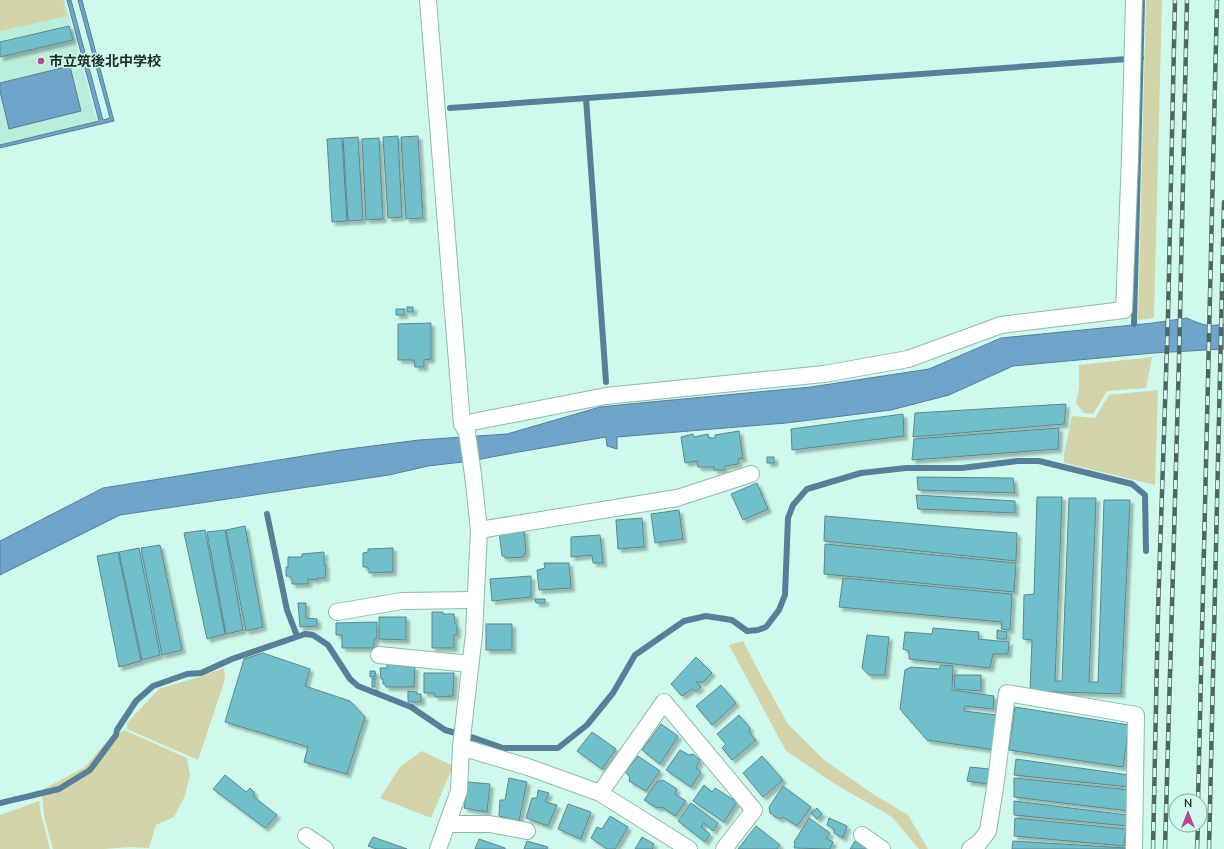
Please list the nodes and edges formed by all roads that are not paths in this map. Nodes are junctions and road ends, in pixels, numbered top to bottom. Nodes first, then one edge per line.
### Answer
1 (428, 0) edge
2 (1134, 0) edge
3 (462, 424) junction
4 (752, 474) dead end
5 (479, 530) junction
6 (475, 600) junction
7 (337, 612) dead end
8 (379, 655) dead end
9 (470, 664) junction
10 (461, 747) junction
11 (600, 793) junction
12 (447, 824) junction
13 (527, 831) dead end
14 (862, 835) dead end
15 (306, 836) dead end
16 (978, 847) edge
17 (325, 849) edge
18 (438, 849) edge
19 (689, 849) edge
20 (724, 849) edge
21 (882, 849) edge
22 (1134, 849) edge

1 - 3 street
2 - 3 street
3 - 5 street
4 - 5 street
5 - 6 street
6 - 7 street
6 - 9 street
8 - 9 street
9 - 10 street
10 - 11 street
10 - 12 street
11 - 19 street
11 - 20 street
12 - 13 street
12 - 18 street
14 - 21 street
15 - 17 street
16 - 22 street

